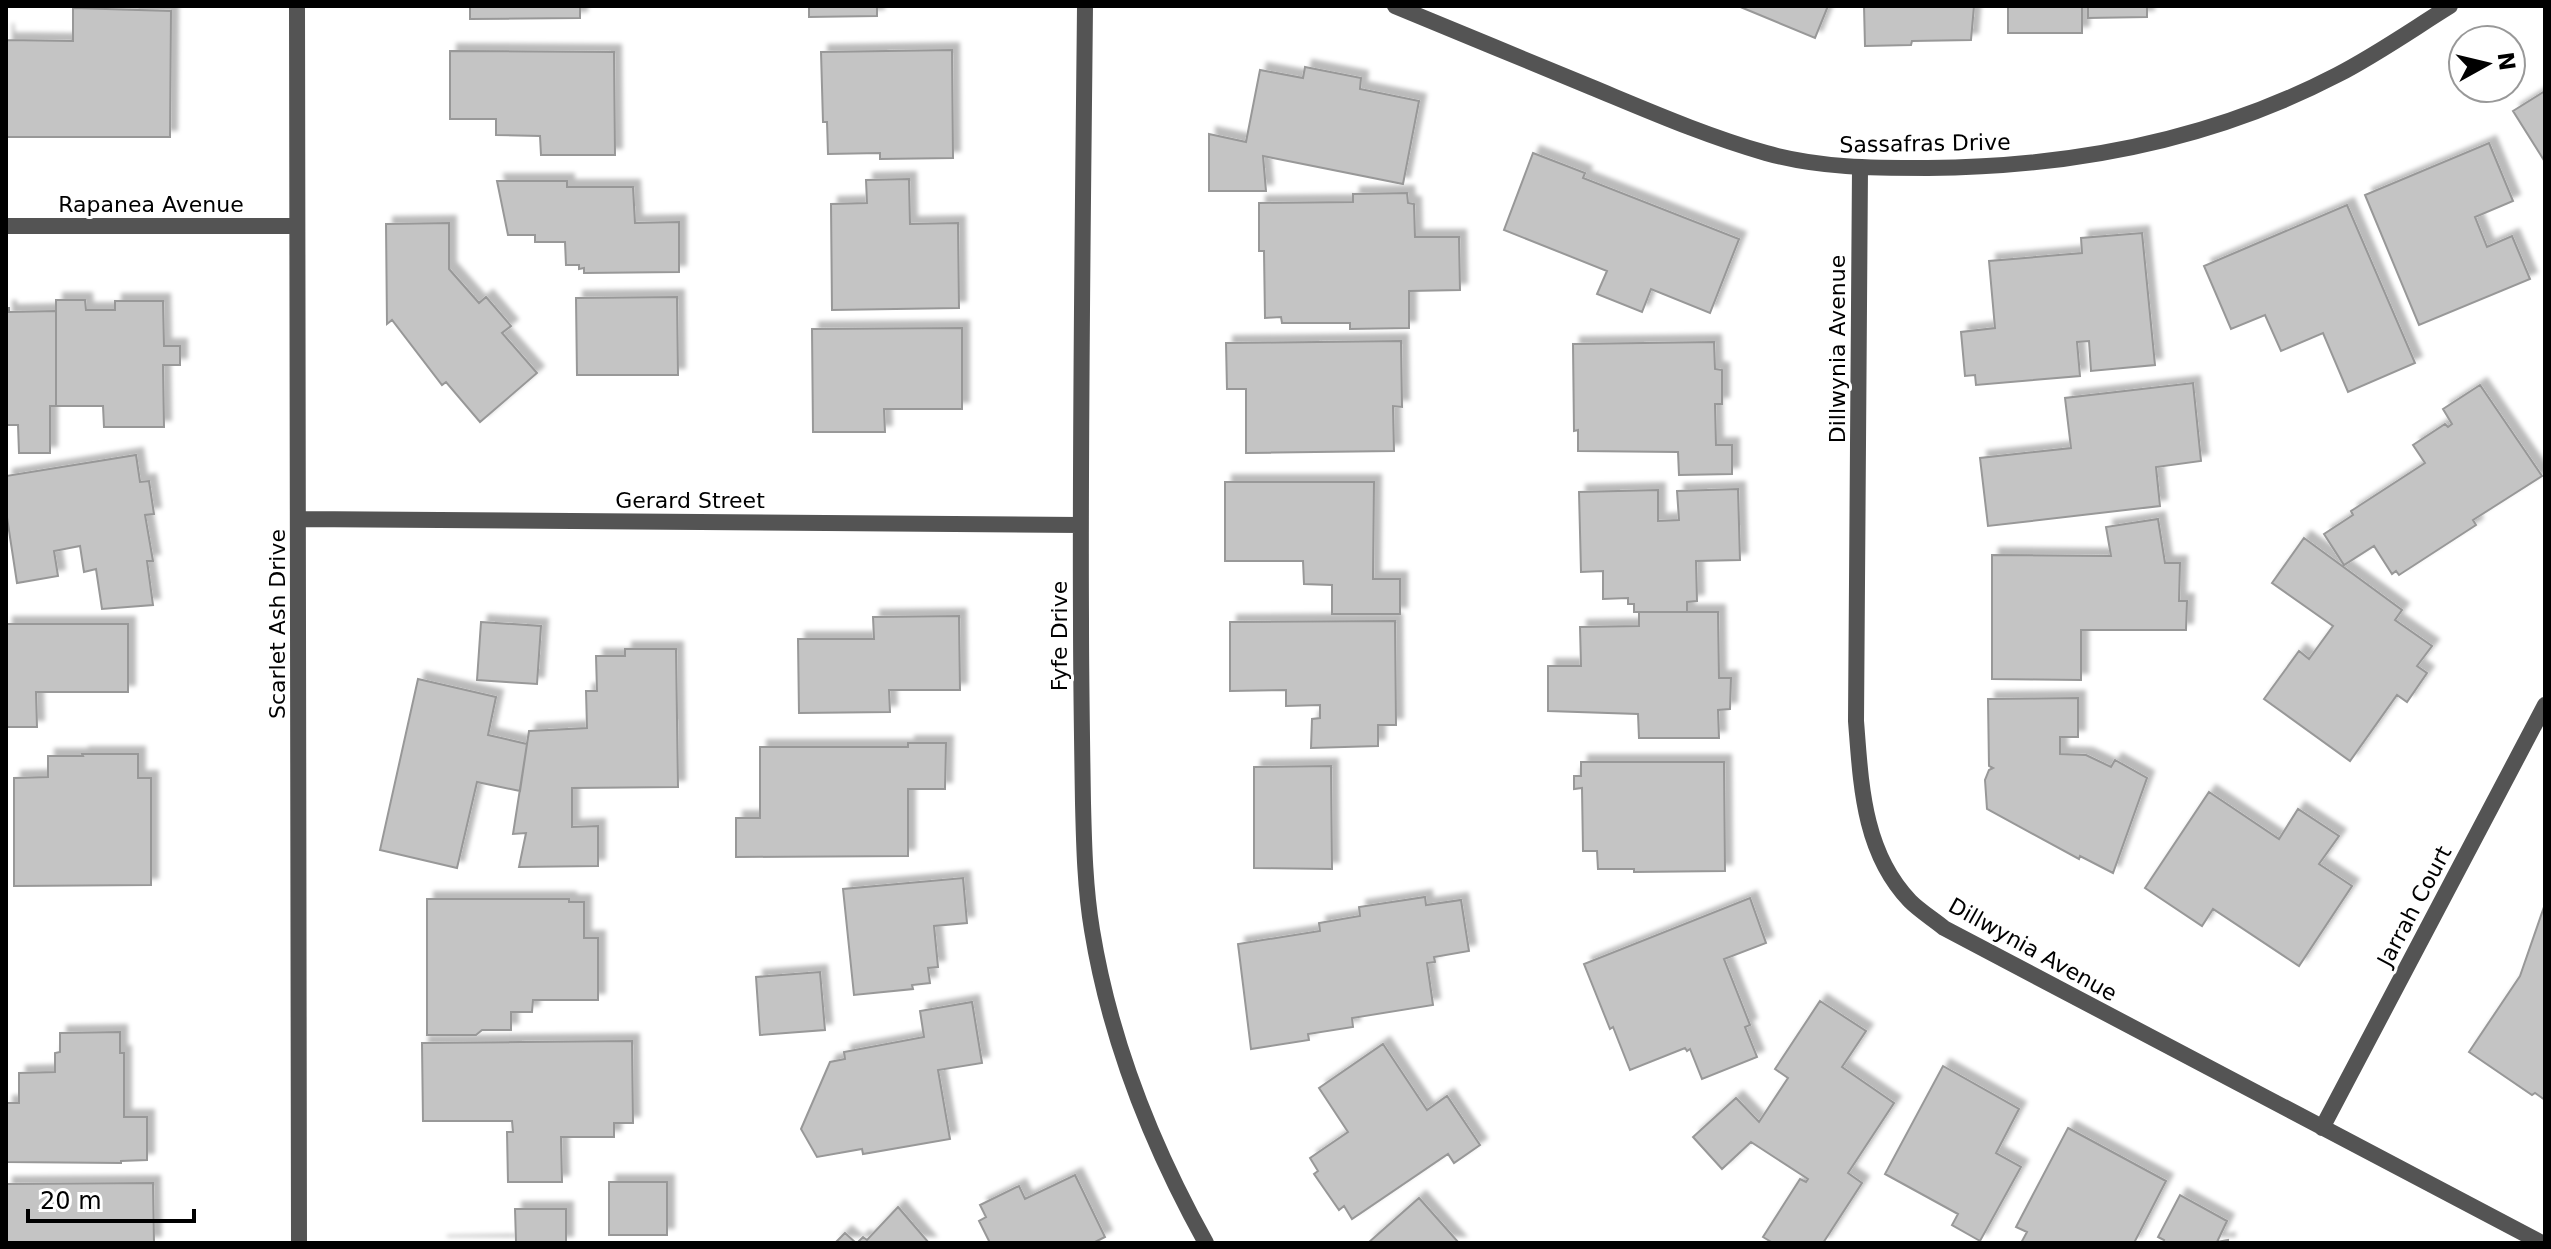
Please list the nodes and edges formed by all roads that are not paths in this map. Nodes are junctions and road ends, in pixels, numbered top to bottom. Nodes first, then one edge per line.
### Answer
1 (297, 6) edge
2 (1085, 6) edge
3 (1395, 6) edge
4 (2450, 6) edge
5 (1860, 168) junction
6 (6, 226) edge
7 (295, 226) junction
8 (299, 519) junction
9 (1080, 525) junction
10 (2545, 705) edge
11 (2322, 1128) junction
12 (299, 1243) edge
13 (1206, 1243) edge
14 (2542, 1243) edge

1 - 7 street, Scarlet Ash Drive
2 - 9 street, Fyfe Drive
3 - 5 street, Sassafras Drive
4 - 5 street, Sassafras Drive
5 - 11 street, Dillwynia Avenue
6 - 7 street, Rapanea Avenue
7 - 8 street, Scarlet Ash Drive
8 - 9 street, Gerard Street
8 - 12 street, Scarlet Ash Drive
9 - 13 street, Fyfe Drive
10 - 11 street, Jarrah Court
11 - 14 street, Dillwynia Avenue

